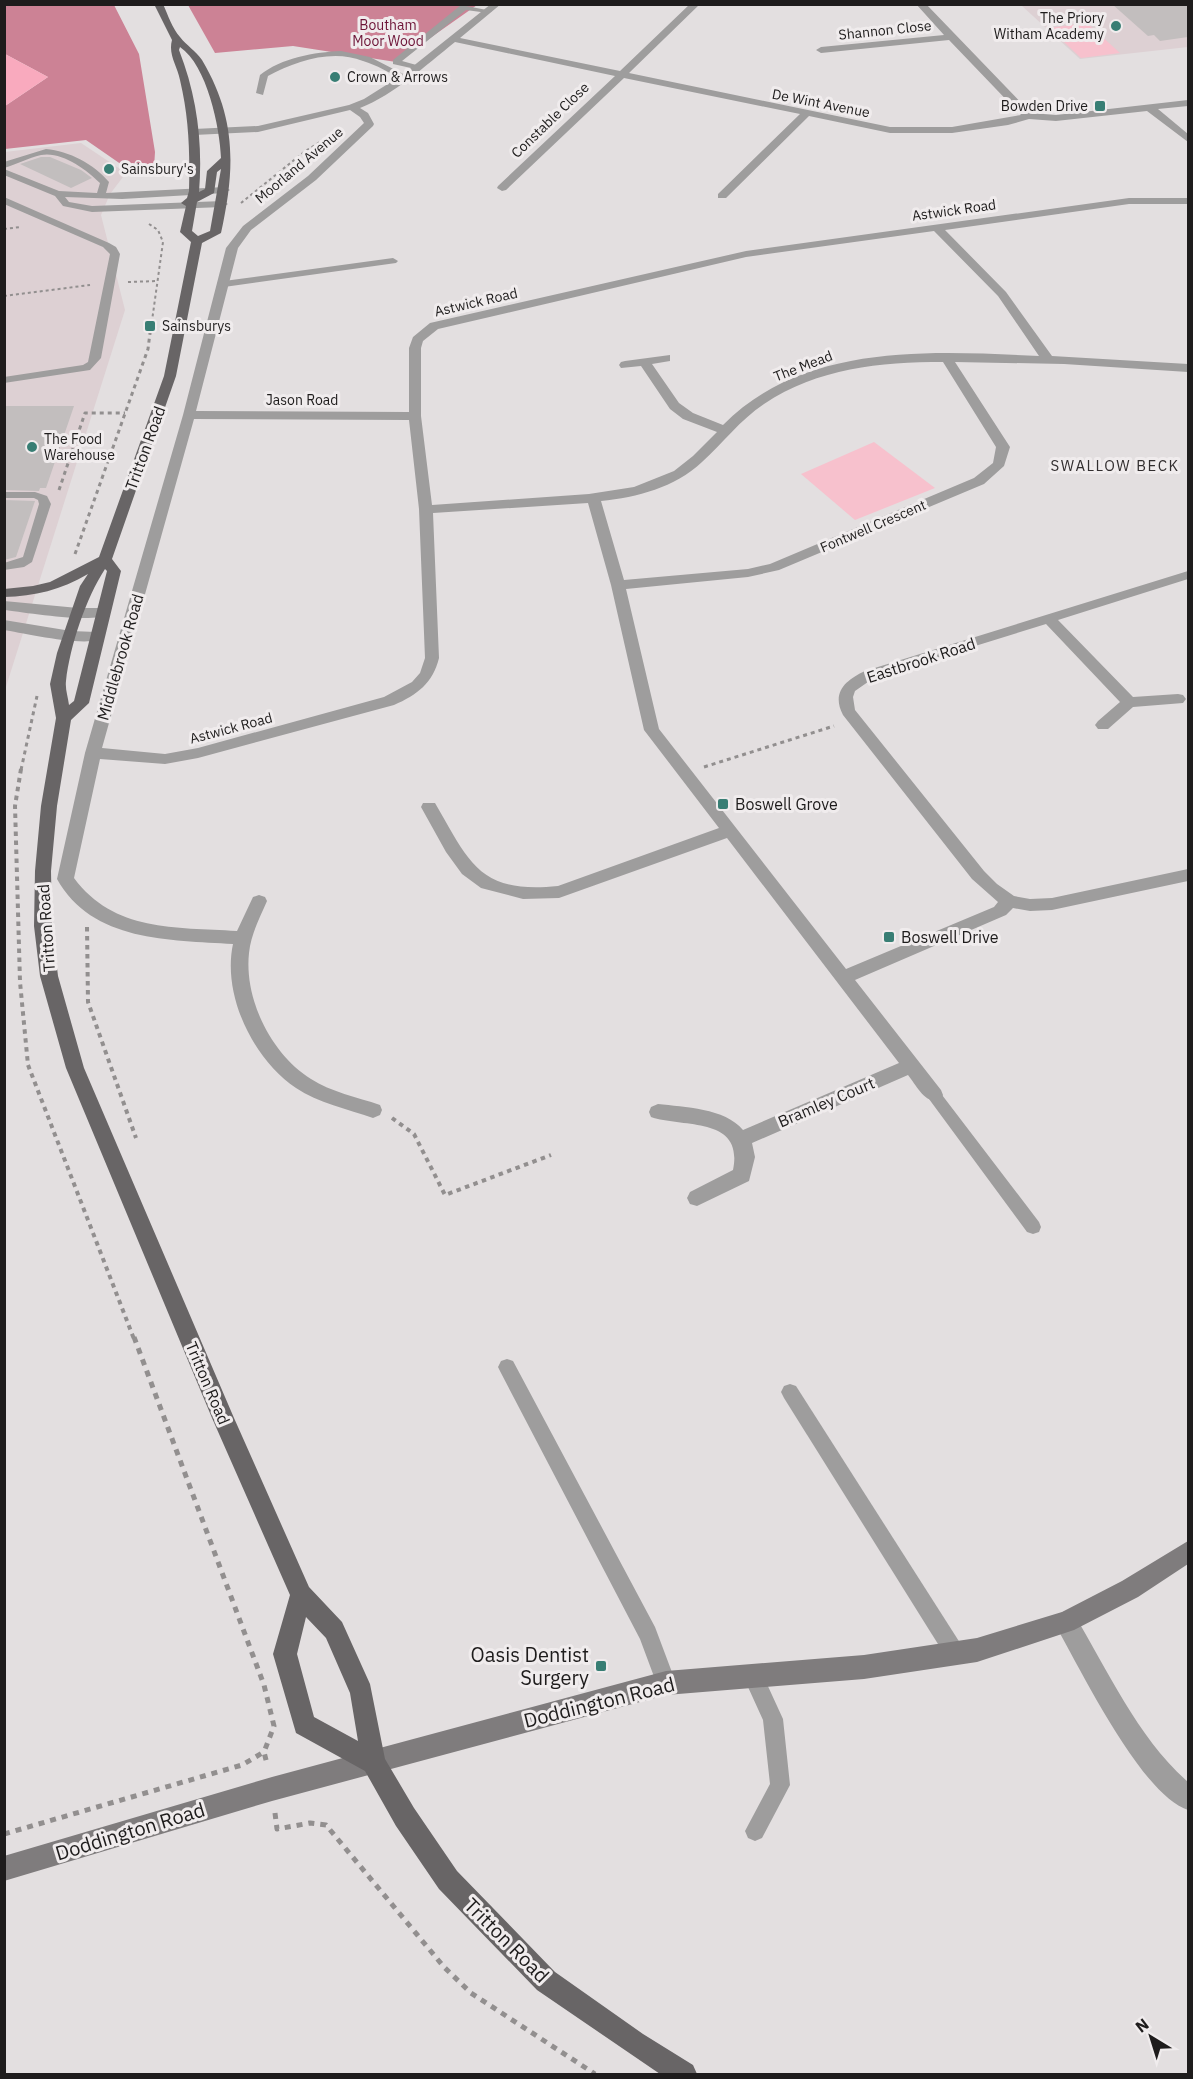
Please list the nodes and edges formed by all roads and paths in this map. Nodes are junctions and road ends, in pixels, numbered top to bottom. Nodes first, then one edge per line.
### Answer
1 (158, 4) edge
2 (696, 4) edge
3 (920, 4) edge
4 (492, 8) edge
5 (951, 37) junction
6 (453, 39) junction
7 (177, 40) junction
8 (821, 50) dead end
9 (417, 68) junction
10 (620, 75) junction
11 (405, 77) junction
12 (260, 93) dead end
13 (1188, 103) edge
14 (352, 107) junction
15 (1150, 108) junction
16 (806, 114) junction
17 (1028, 116) junction
18 (225, 127) junction
19 (194, 129) junction
20 (1188, 139) edge
21 (228, 158) junction
22 (4, 165) edge
23 (4, 172) edge
24 (501, 188) dead end
25 (225, 190) junction
26 (210, 191) junction
27 (58, 194) junction
28 (101, 196) junction
29 (722, 196) dead end
30 (4, 200) edge
31 (189, 201) junction
32 (1188, 201) edge
33 (223, 204) junction
34 (144, 221) dead end
35 (936, 227) junction
36 (197, 241) junction
37 (232, 248) joint
38 (393, 261) dead end
39 (157, 281) junction
40 (109, 283) junction
41 (224, 284) junction
42 (4, 296) edge
43 (666, 358) dead end
44 (947, 358) junction
45 (1047, 358) junction
46 (644, 361) junction
47 (625, 365) dead end
48 (1188, 368) edge
49 (4, 381) edge
50 (84, 413) dead end
51 (125, 413) junction
52 (189, 415) junction
53 (415, 416) junction
54 (726, 431) junction
55 (4, 495) edge
56 (594, 499) junction
57 (426, 509) junction
58 (74, 558) dead end
59 (105, 558) junction
60 (4, 567) edge
61 (1188, 575) edge
62 (618, 585) junction
63 (4, 593) edge
64 (4, 605) edge
65 (78, 613) junction
66 (102, 613) junction
67 (1050, 620) junction
68 (4, 625) edge
69 (71, 636) junction
70 (96, 637) junction
71 (1178, 699) dead end
72 (1129, 702) junction
73 (64, 718) junction
74 (855, 720) junction
75 (1103, 725) dead end
76 (93, 753) junction
77 (684, 773) junction
78 (429, 807) dead end
79 (729, 831) junction
80 (1188, 875) edge
81 (1009, 901) junction
82 (258, 902) dead end
83 (87, 906) junction
84 (242, 938) junction
85 (843, 977) junction
86 (911, 1066) junction
87 (934, 1095) joint
88 (373, 1110) joint
89 (658, 1112) dead end
90 (136, 1138) dead end
91 (741, 1139) junction
92 (551, 1155) dead end
93 (697, 1198) dead end
94 (1033, 1227) dead end
95 (507, 1367) dead end
96 (790, 1392) dead end
97 (1188, 1552) edge
98 (301, 1595) junction
99 (1066, 1622) junction
100 (955, 1653) junction
101 (753, 1676) junction
102 (666, 1683) junction
103 (264, 1752) dead end
104 (374, 1762) junction
105 (1188, 1798) edge
106 (277, 1829) dead end
107 (755, 1831) dead end
108 (4, 1834) edge
109 (4, 1869) edge
110 (595, 2074) edge
111 (684, 2074) edge

1 - 7 main road, Tritton Road
2 - 10 street, Constable Close
3 - 5 street
4 - 6 street, Moorland Avenue
4 - 9 lane
5 - 8 street, Shannon Close
5 - 17 street
6 - 9 street, Moorland Avenue
6 - 10 street, De Wint Avenue
7 - 18 main road, Tritton Road
7 - 19 main road, Tritton Road
9 - 11 street, Moorland Avenue
10 - 16 street, De Wint Avenue
10 - 24 street, Constable Close
11 - 12 lane
11 - 14 street, Moorland Avenue
13 - 15 street, De Wint Avenue
14 - 18 street, Moorland Avenue
14 - 37 street, Moorland Avenue
15 - 17 street, De Wint Avenue
15 - 20 street
16 - 17 street, De Wint Avenue
16 - 29 street
18 - 19 street, Moorland Avenue
18 - 21 main road, Tritton Road
19 - 31 main road, Tritton Road
21 - 25 main road, Tritton Road
21 - 26 main road
22 - 28 lane
23 - 27 lane
25 - 26 lane
25 - 33 main road, Tritton Road
26 - 31 main road
27 - 28 lane
27 - 31 lane
28 - 31 lane
30 - 40 lane
31 - 33 lane
31 - 36 main road, Tritton Road
32 - 35 street, Astwick Road
33 - 36 main road, Tritton Road
34 - 39 path
35 - 45 street
35 - 53 street, Astwick Road
36 - 59 main road, Tritton Road
37 - 41 street, Middlebrook Road
38 - 41 lane
39 - 40 path
39 - 51 path
40 - 42 path
40 - 49 lane
41 - 52 street, Middlebrook Road
43 - 46 street
44 - 45 street, The Mead
44 - 54 street, The Mead
44 - 62 street, Fontwell Crescent
45 - 48 street, The Mead
46 - 47 street
46 - 54 street
50 - 51 path
51 - 58 path
52 - 53 street, Jason Road
52 - 76 street, Middlebrook Road
53 - 57 street, Astwick Road
54 - 56 street, The Mead
55 - 60 lane
56 - 57 street, The Mead
56 - 62 street
57 - 76 street, Astwick Road
59 - 63 main road
59 - 65 main road, Tritton Road
59 - 66 main road
61 - 67 street, Eastbrook Road
62 - 77 street
64 - 65 street
65 - 66 street
65 - 69 main road, Tritton Road
66 - 70 main road
67 - 72 street
67 - 74 street, Eastbrook Road
68 - 69 street
69 - 70 street
69 - 73 main road, Tritton Road
70 - 73 main road
71 - 72 street
72 - 75 street
73 - 98 main road, Tritton Road
74 - 77 path
74 - 81 street, Eastbrook Road
76 - 83 street, Middlebrook Road
77 - 79 street
78 - 79 street
79 - 85 street
80 - 81 street
81 - 85 street
82 - 84 street
83 - 84 street, Middlebrook Road
83 - 90 path
84 - 88 street
85 - 86 street
86 - 87 street
86 - 91 street, Bramley Court
87 - 94 lane
88 - 92 path
89 - 91 street
91 - 93 street
95 - 102 lane
96 - 100 lane
97 - 99 main road, Doddington Road
98 - 104 main road, Tritton Road
98 - 104 main road
99 - 100 main road, Doddington Road
99 - 105 street
100 - 101 main road, Doddington Road
101 - 102 main road, Doddington Road
101 - 107 lane
102 - 104 main road, Doddington Road
103 - 108 path
104 - 109 main road, Doddington Road
104 - 111 main road, Tritton Road
106 - 110 path

